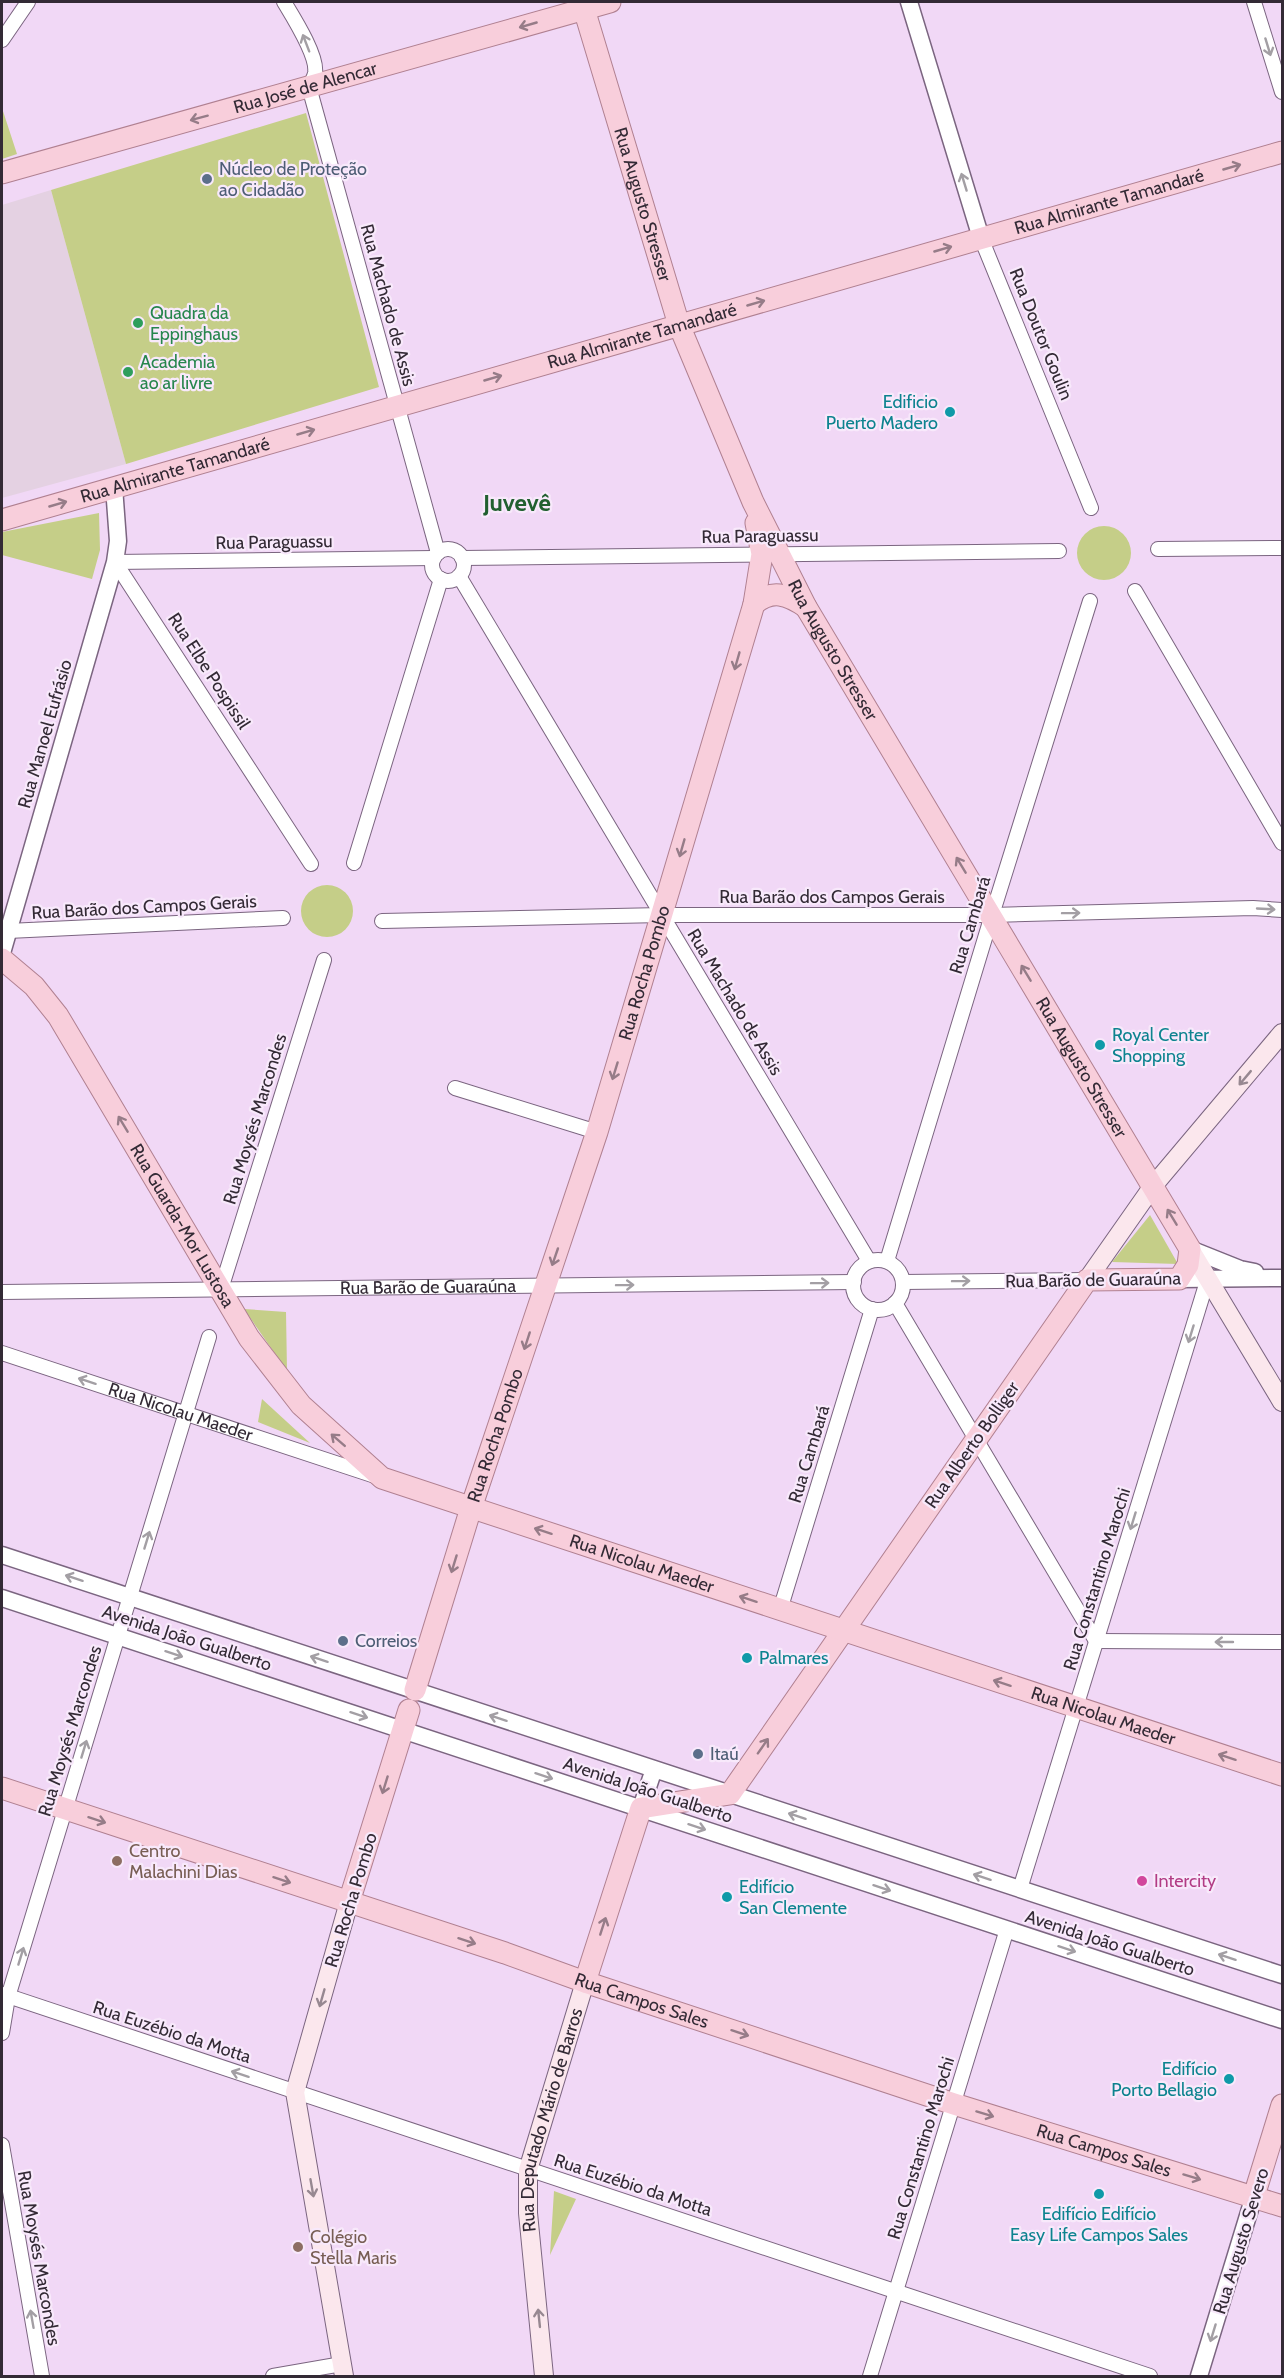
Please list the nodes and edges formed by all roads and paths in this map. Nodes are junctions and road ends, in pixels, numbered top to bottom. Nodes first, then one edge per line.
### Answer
1 (28, 2) edge
2 (284, 2) edge
3 (610, 2) edge
4 (909, 2) edge
5 (1254, 2) edge
6 (583, 5) edge
7 (2, 40) edge
8 (309, 87) junction
9 (1282, 92) edge
10 (1282, 152) edge
11 (2, 173) edge
12 (981, 238) junction
13 (680, 325) junction
14 (397, 406) junction
15 (114, 487) junction
16 (753, 502) joint
17 (1091, 508) dead end
18 (2, 520) edge
19 (1282, 548) edge
20 (1158, 549) dead end
21 (1059, 550) dead end
22 (770, 554) junction
23 (436, 556) junction
24 (462, 558) junction
25 (115, 562) junction
26 (459, 576) junction
27 (441, 579) junction
28 (1135, 591) dead end
29 (1090, 601) dead end
30 (754, 604) junction
31 (806, 607) junction
32 (1282, 843) edge
33 (354, 863) dead end
34 (310, 864) dead end
35 (1282, 910) edge
36 (662, 915) junction
37 (992, 915) junction
38 (283, 918) dead end
39 (382, 921) dead end
40 (8, 931) junction
41 (2, 952) edge
42 (2, 959) edge
43 (324, 960) dead end
44 (1282, 1033) edge
45 (456, 1088) dead end
46 (597, 1132) junction
47 (1153, 1186) junction
48 (1110, 1246) junction
49 (1190, 1249) junction
50 (870, 1261) junction
51 (887, 1261) junction
52 (1282, 1277) edge
53 (1208, 1278) junction
54 (1179, 1279) junction
55 (1087, 1280) junction
56 (1113, 1280) junction
57 (854, 1282) junction
58 (903, 1282) junction
59 (545, 1286) junction
60 (220, 1289) junction
61 (2, 1292) edge
62 (895, 1304) junction
63 (872, 1309) junction
64 (209, 1338) dead end
65 (2, 1353) edge
66 (1282, 1402) edge
67 (186, 1414) junction
68 (976, 1439) junction
69 (382, 1478) junction
70 (471, 1508) junction
71 (2, 1555) edge
72 (130, 1596) junction
73 (2, 1599) edge
74 (780, 1610) junction
75 (844, 1630) junction
76 (118, 1636) junction
77 (1096, 1641) junction
78 (1282, 1642) edge
79 (1076, 1707) junction
80 (409, 1710) junction
81 (654, 1769) junction
82 (1282, 1776) edge
83 (2, 1788) edge
84 (730, 1794) junction
85 (641, 1808) junction
86 (65, 1810) junction
87 (1020, 1889) junction
88 (349, 1902) junction
89 (1007, 1929) junction
90 (1282, 1976) edge
91 (585, 1982) junction
92 (5, 1995) edge
93 (1282, 2020) edge
94 (2, 2033) edge
95 (295, 2092) junction
96 (954, 2104) junction
97 (1282, 2106) edge
98 (2, 2145) edge
99 (528, 2169) junction
100 (1254, 2196) junction
101 (1282, 2206) edge
102 (896, 2292) junction
103 (343, 2370) edge
104 (42, 2376) edge
105 (273, 2376) edge
106 (544, 2376) edge
107 (870, 2376) edge
108 (1150, 2376) edge
109 (1199, 2376) edge

1 - 7 street
8 -> 2 street, Rua Machado de Assis
3 - 6 main road, Rua José de Alencar
12 -> 4 street, Rua Doutor Goulin
5 -> 9 street
6 -> 8 main road, Rua José de Alencar
6 - 13 main road, Rua Augusto Stresser
8 -> 11 main road, Rua José de Alencar
8 - 14 street, Rua Machado de Assis
12 -> 10 main road, Rua Almirante Tamandaré
13 -> 12 main road, Rua Almirante Tamandaré
12 - 17 street, Rua Doutor Goulin
14 -> 13 main road, Rua Almirante Tamandaré
13 - 16 main road, Rua Augusto Stresser
15 -> 14 main road, Rua Almirante Tamandaré
14 - 23 street, Rua Machado de Assis
18 -> 15 main road, Rua Almirante Tamandaré
15 - 25 street
16 - 22 main road, Rua Rocha Pombo
19 - 20 street
21 - 22 street, Rua Paraguassu
22 - 24 street, Rua Paraguassu
22 - 30 main road, Rua Rocha Pombo
22 - 31 main road, Rua Augusto Stresser
23 - 24 street
23 - 25 street, Rua Paraguassu
23 - 27 street
24 - 26 street
25 - 34 street, Rua Elbe Pospissil
25 - 40 street, Rua Manoel Eufrásio
26 - 27 street
26 - 36 street, Rua Machado de Assis
27 - 33 street
28 - 32 street
29 - 37 street, Rua Cambará
30 - 31 main road
30 -> 36 main road, Rua Rocha Pombo
37 -> 31 main road, Rua Augusto Stresser
37 -> 35 street, Rua Barão dos Campos Gerais
36 - 37 street, Rua Barão dos Campos Gerais
36 - 39 street, Rua Barão dos Campos Gerais
36 -> 46 main road, Rua Rocha Pombo
36 - 50 street, Rua Machado de Assis
47 -> 37 main road, Rua Augusto Stresser
37 - 51 street, Rua Cambará
38 - 40 street, Rua Barão dos Campos Gerais
40 - 41 street, Rua Manoel Eufrásio
60 -> 42 main road, Rua Guarda-Mor Lustosa
43 - 60 street, Rua Moysés Marcondes
44 -> 47 main road, Rua Alberto Bolliger
45 - 46 street
46 -> 59 main road, Rua Rocha Pombo
47 - 48 main road, Rua Alberto Bolliger
49 -> 47 main road, Rua Augusto Stresser
48 - 55 main road, Rua Alberto Bolliger
48 - 56 main road
49 - 52 street, Rua Barão de Guaraúna
49 - 53 main road, Rua Augusto Stresser
49 - 54 main road
50 - 51 street
50 - 57 street
51 - 58 street
52 - 53 street, Rua Barão de Guaraúna
53 - 54 street, Rua Barão de Guaraúna
53 - 66 main road, Rua Augusto Stresser
53 -> 77 street, Rua Constantino Marochi
54 - 56 main road, Rua Barão de Guaraúna
55 - 56 main road, Rua Barão de Guaraúna
58 -> 55 street, Rua Barão de Guaraúna
55 - 68 main road, Rua Alberto Bolliger
59 -> 57 street, Rua Barão de Guaraúna
57 - 63 street
58 - 62 street
59 - 60 street, Rua Barão de Guaraúna
59 -> 70 main road, Rua Rocha Pombo
60 - 61 street, Rua Barão de Guaraúna
69 -> 60 main road, Rua Guarda-Mor Lustosa
62 - 63 street
62 - 68 street
63 - 74 street, Rua Cambará
64 - 67 street, Rua Moysés Marcondes
67 -> 65 street, Rua Nicolau Maeder
67 - 69 street, Rua Nicolau Maeder
72 -> 67 street, Rua Moysés Marcondes
68 - 75 main road, Rua Alberto Bolliger
68 - 77 street
69 - 70 main road, Rua Nicolau Maeder
74 -> 70 main road, Rua Nicolau Maeder
70 -> 80 main road, Rua Rocha Pombo
72 -> 71 street, Avenida João Gualberto
72 - 76 street, Rua Moysés Marcondes
80 -> 72 street, Avenida João Gualberto
73 - 76 street, Avenida João Gualberto
74 - 75 main road, Rua Nicolau Maeder
79 -> 75 main road, Rua Nicolau Maeder
84 -> 75 main road, Rua Alberto Bolliger
76 -> 80 street, Avenida João Gualberto
86 -> 76 street, Rua Moysés Marcondes
78 -> 77 street
77 - 79 street, Rua Constantino Marochi
82 -> 79 main road, Rua Nicolau Maeder
79 - 87 street, Rua Constantino Marochi
81 -> 80 street, Avenida João Gualberto
80 -> 85 street, Avenida João Gualberto
80 -> 88 main road, Rua Rocha Pombo
81 - 84 street, Avenida João Gualberto
81 - 85 street, Rua Deputado Mário de Barros
83 - 86 main road, Rua Campos Sales
84 - 85 main road
87 -> 84 street, Avenida João Gualberto
85 -> 89 street, Avenida João Gualberto
91 -> 85 main road, Rua Deputado Mário de Barros
86 -> 88 main road, Rua Campos Sales
92 -> 86 street, Rua Moysés Marcondes
90 -> 87 street, Avenida João Gualberto
88 -> 91 main road, Rua Campos Sales
88 -> 95 main road, Rua Rocha Pombo
89 -> 93 street, Avenida João Gualberto
89 - 96 street, Rua Constantino Marochi
91 -> 96 main road, Rua Campos Sales
91 - 99 main road, Rua Deputado Mário de Barros
92 - 94 street, Rua Moysés Marcondes
95 -> 92 street, Rua Euzébio da Motta
95 - 99 street, Rua Euzébio da Motta
95 -> 103 main road, Rua Rocha Pombo
96 -> 100 main road, Rua Campos Sales
96 - 102 street, Rua Constantino Marochi
97 - 100 main road, Rua Augusto Severo
104 -> 98 street, Rua Moysés Marcondes
99 - 102 street, Rua Euzébio da Motta
106 -> 99 main road, Rua Deputado Mário de Barros
100 - 101 main road, Rua Campos Sales
100 -> 109 street, Rua Augusto Severo
102 - 107 street, Rua Constantino Marochi
102 - 108 street, Rua Euzébio da Motta
103 - 105 street

